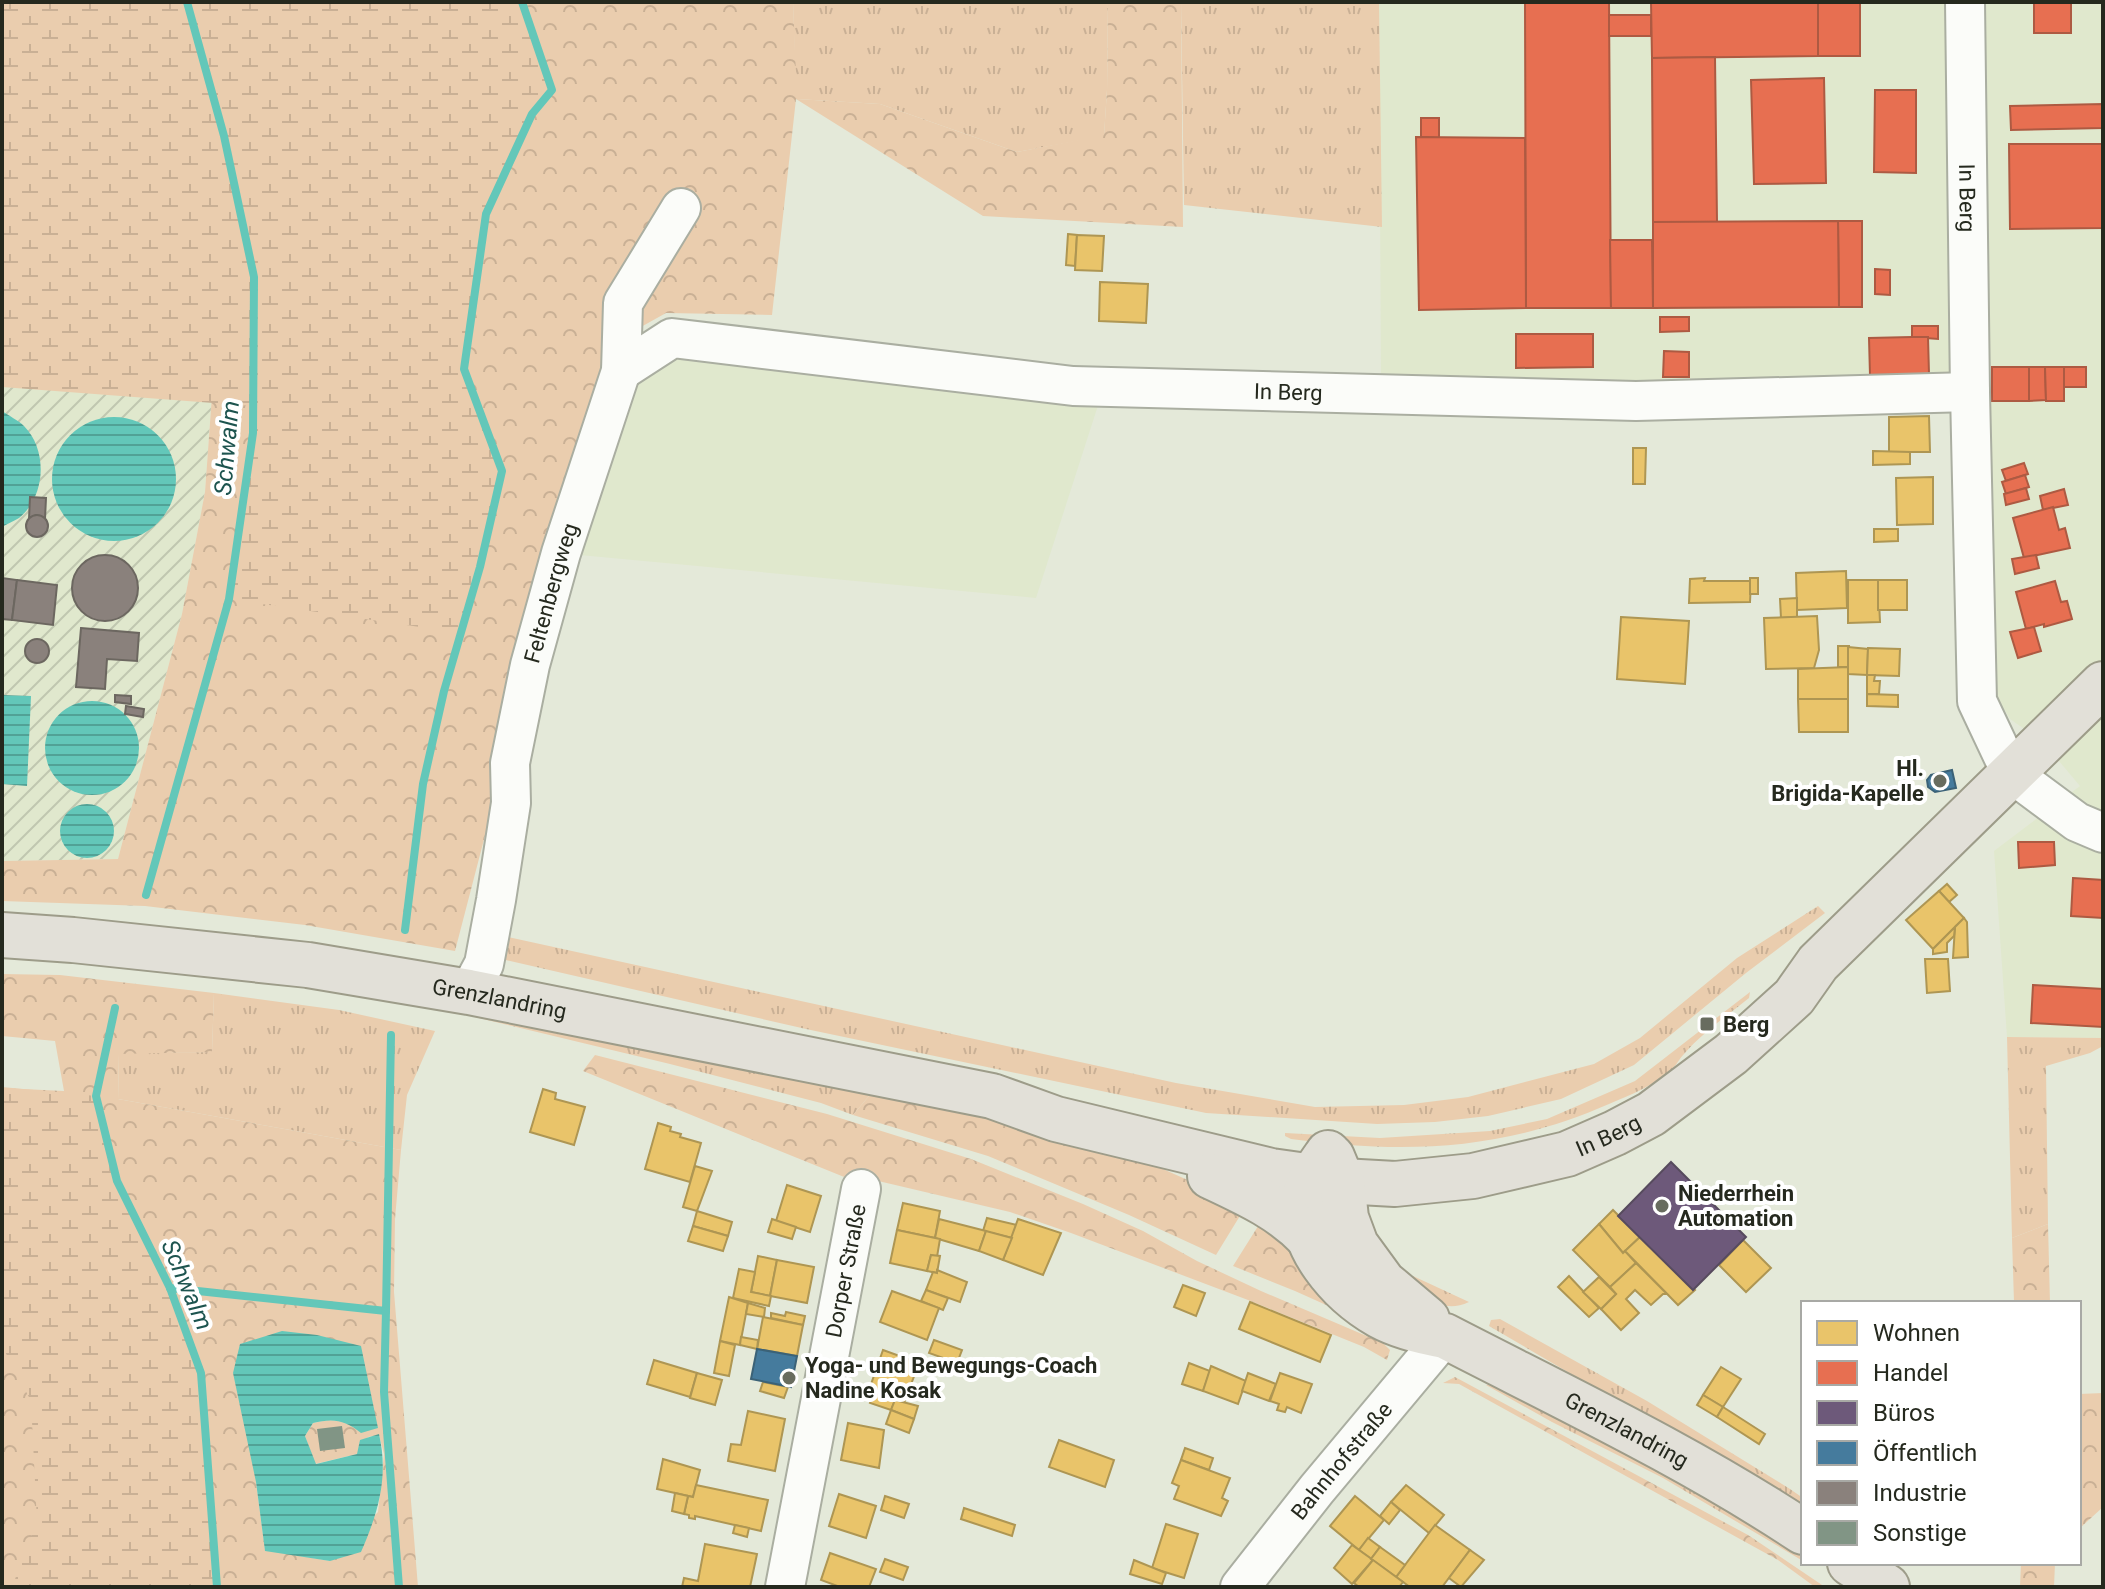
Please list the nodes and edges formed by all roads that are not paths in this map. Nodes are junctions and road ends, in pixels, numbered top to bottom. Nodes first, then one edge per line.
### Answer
1 (1965, 2) edge
2 (681, 208) dead end
3 (621, 371) junction
4 (1970, 392) junction
5 (2103, 684) edge
6 (2011, 773) junction
7 (2103, 833) edge
8 (2, 935) edge
9 (469, 992) junction
10 (992, 1096) junction
11 (1121, 1135) junction
12 (1328, 1170) junction
13 (861, 1189) dead end
14 (1308, 1237) junction
15 (1445, 1336) junction
16 (1801, 1531) edge
17 (1853, 1565) edge
18 (785, 1587) edge
19 (1240, 1587) edge
20 (1887, 1587) edge

1 - 4 street, In Berg
2 - 3 street, Feltenbergweg
3 - 4 street, In Berg
3 - 9 street, Feltenbergweg
4 - 6 street, In Berg
5 - 6 main road, In Berg
6 - 7 street
6 - 12 main road, In Berg
8 - 9 main road, Grenzlandring
9 - 10 main road, Grenzlandring
10 - 11 main road, Grenzlandring
10 - 12 main road, Grenzlandring
11 - 12 main road, Grenzlandring
11 - 14 main road
12 - 14 main road, Grenzlandring
12 - 15 main road, Grenzlandring
13 - 18 street, Dorper Straße
14 - 15 main road, Grenzlandring
15 - 16 main road, Grenzlandring
15 - 19 street, Bahnhofstraße
17 - 20 main road

